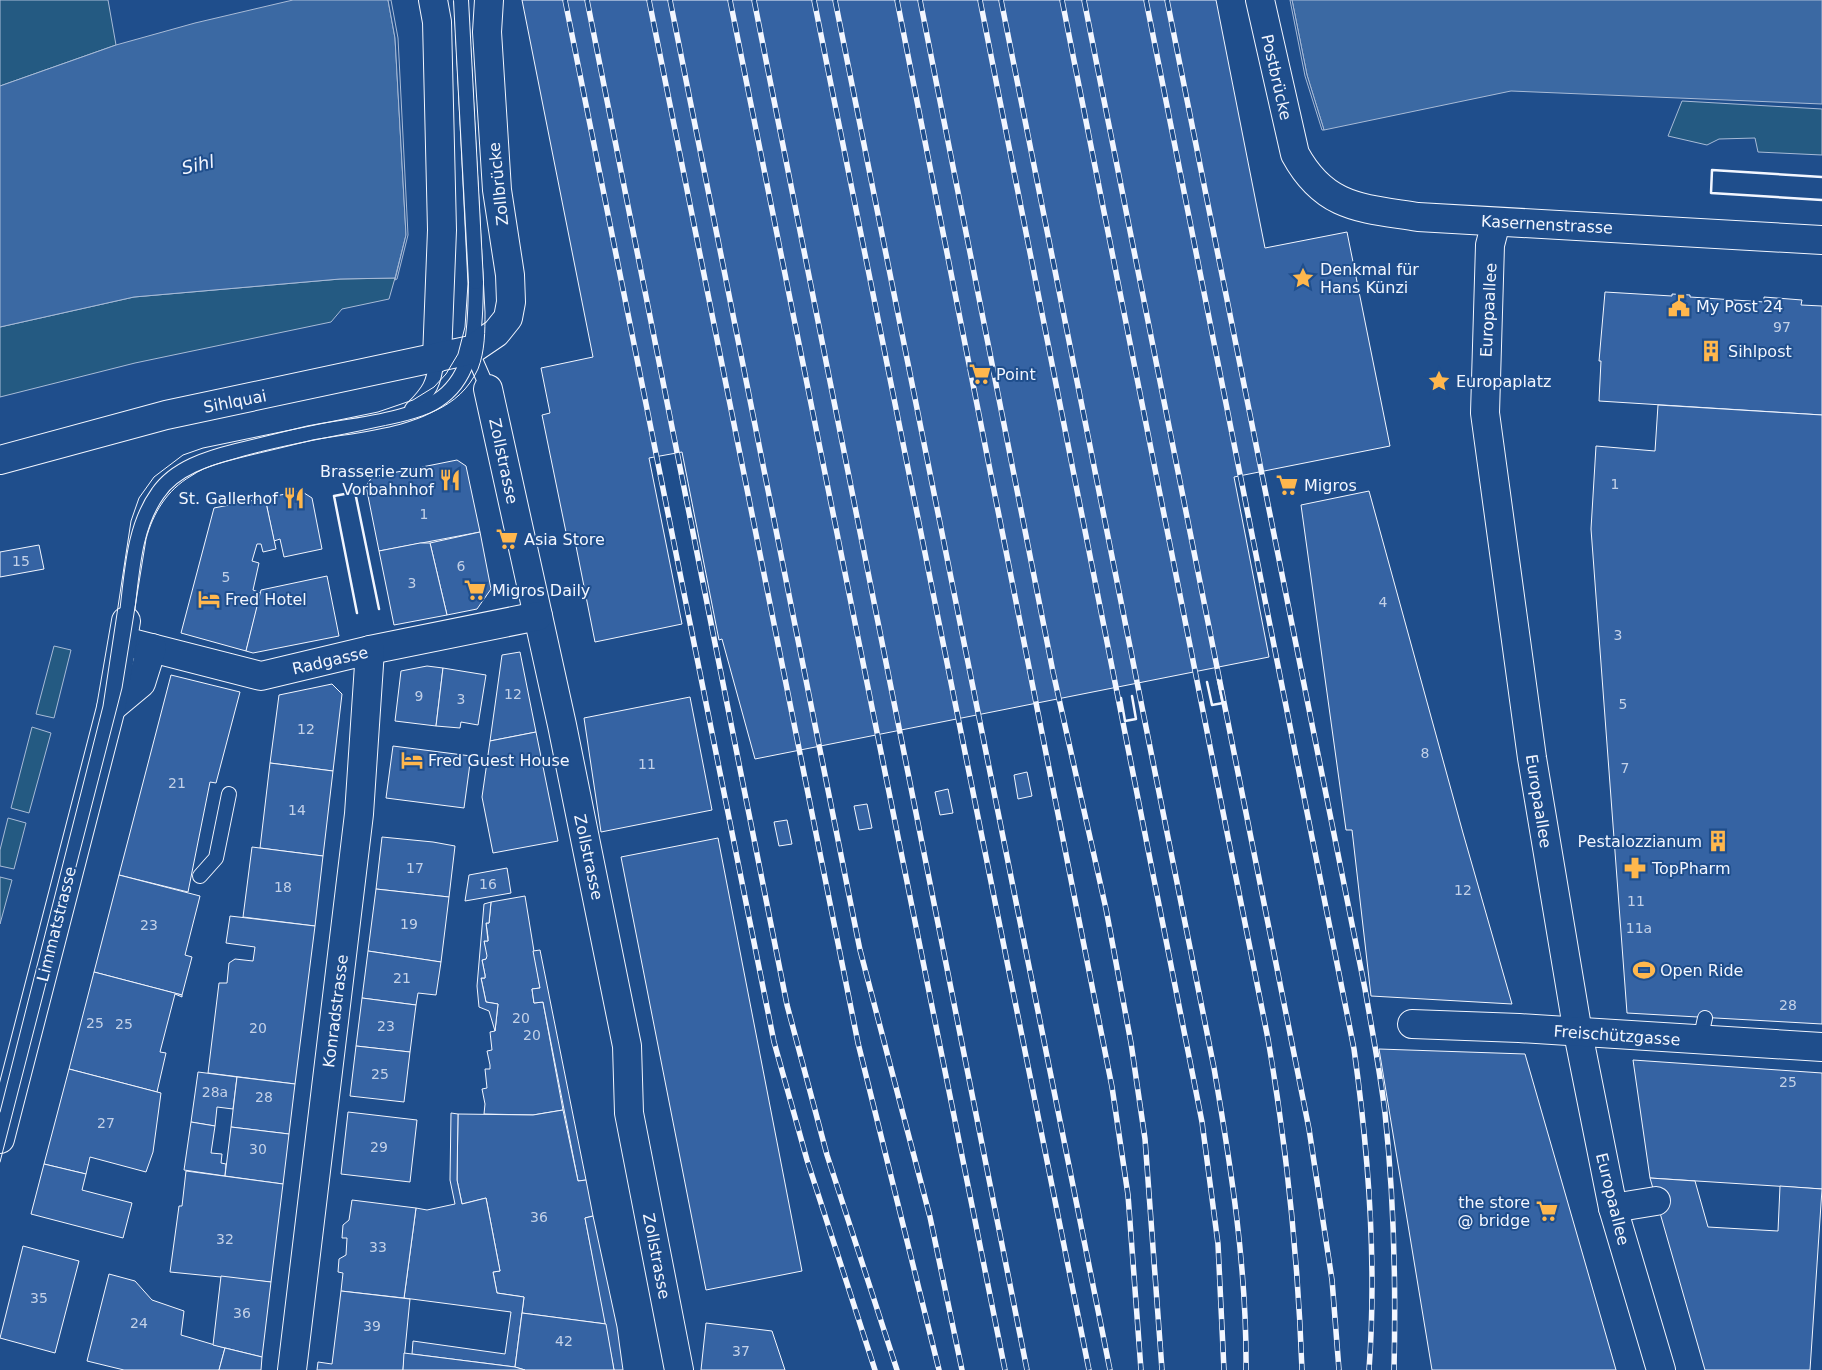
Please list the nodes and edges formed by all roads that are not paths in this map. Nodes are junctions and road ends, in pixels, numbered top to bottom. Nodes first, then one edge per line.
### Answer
1 (433, 0) edge
2 (461, 0) edge
3 (489, 0) edge
4 (1260, 0) edge
5 (1294, 154) joint
6 (1496, 222) junction
7 (1822, 240) edge
8 (471, 350) junction
9 (437, 358) junction
10 (488, 389) joint
11 (407, 414) junction
12 (0, 460) edge
13 (538, 616) junction
14 (125, 630) junction
15 (152, 648) junction
16 (370, 650) junction
17 (111, 708) junction
18 (230, 794) dead end
19 (200, 876) dead end
20 (1412, 1024) dead end
21 (1578, 1032) junction
22 (1822, 1047) edge
23 (0, 1140) edge
24 (1656, 1201) dead end
25 (1613, 1208) junction
26 (292, 1370) edge
27 (679, 1370) edge
28 (1661, 1370) edge

1 - 9 street
2 - 8 lane, Zollbrücke, bridge
3 - 8 street, Zollbrücke
4 - 5 street, Postbrücke
5 - 6 street, Kasernenstrasse
6 - 7 street, Kasernenstrasse
6 - 21 street, Europaallee
8 - 9 street, Sihlquai
8 - 10 lane, Zollstrasse
8 - 11 lane
9 - 11 lane
9 - 12 street, Sihlquai
10 - 13 street, Zollstrasse
11 - 14 lane
13 - 16 street, Radgasse
13 - 27 street, Zollstrasse
14 - 15 street, Radgasse
14 - 17 street, Limmatstrasse
15 - 16 street, Radgasse
15 - 17 street
16 - 26 street, Konradstrasse
17 - 23 street, Limmatstrasse
18 - 19 lane
20 - 21 street, Freischützgasse
21 - 22 street, Freischützgasse
21 - 25 street, Europaallee
24 - 25 street
25 - 28 street, Europaallee

